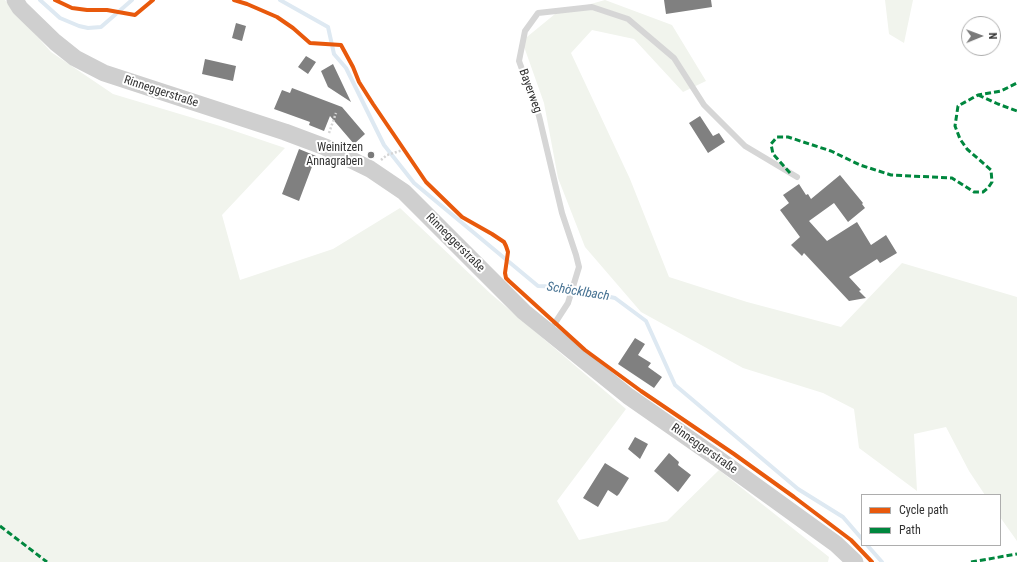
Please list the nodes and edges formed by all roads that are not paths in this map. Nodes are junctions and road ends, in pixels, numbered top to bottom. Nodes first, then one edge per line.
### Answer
1 (15, 0) edge
2 (798, 177) dead end
3 (555, 323) dead end
4 (856, 562) edge

1 - 4 main road, Rinneggerstraße
2 - 3 lane, Bayerweg

